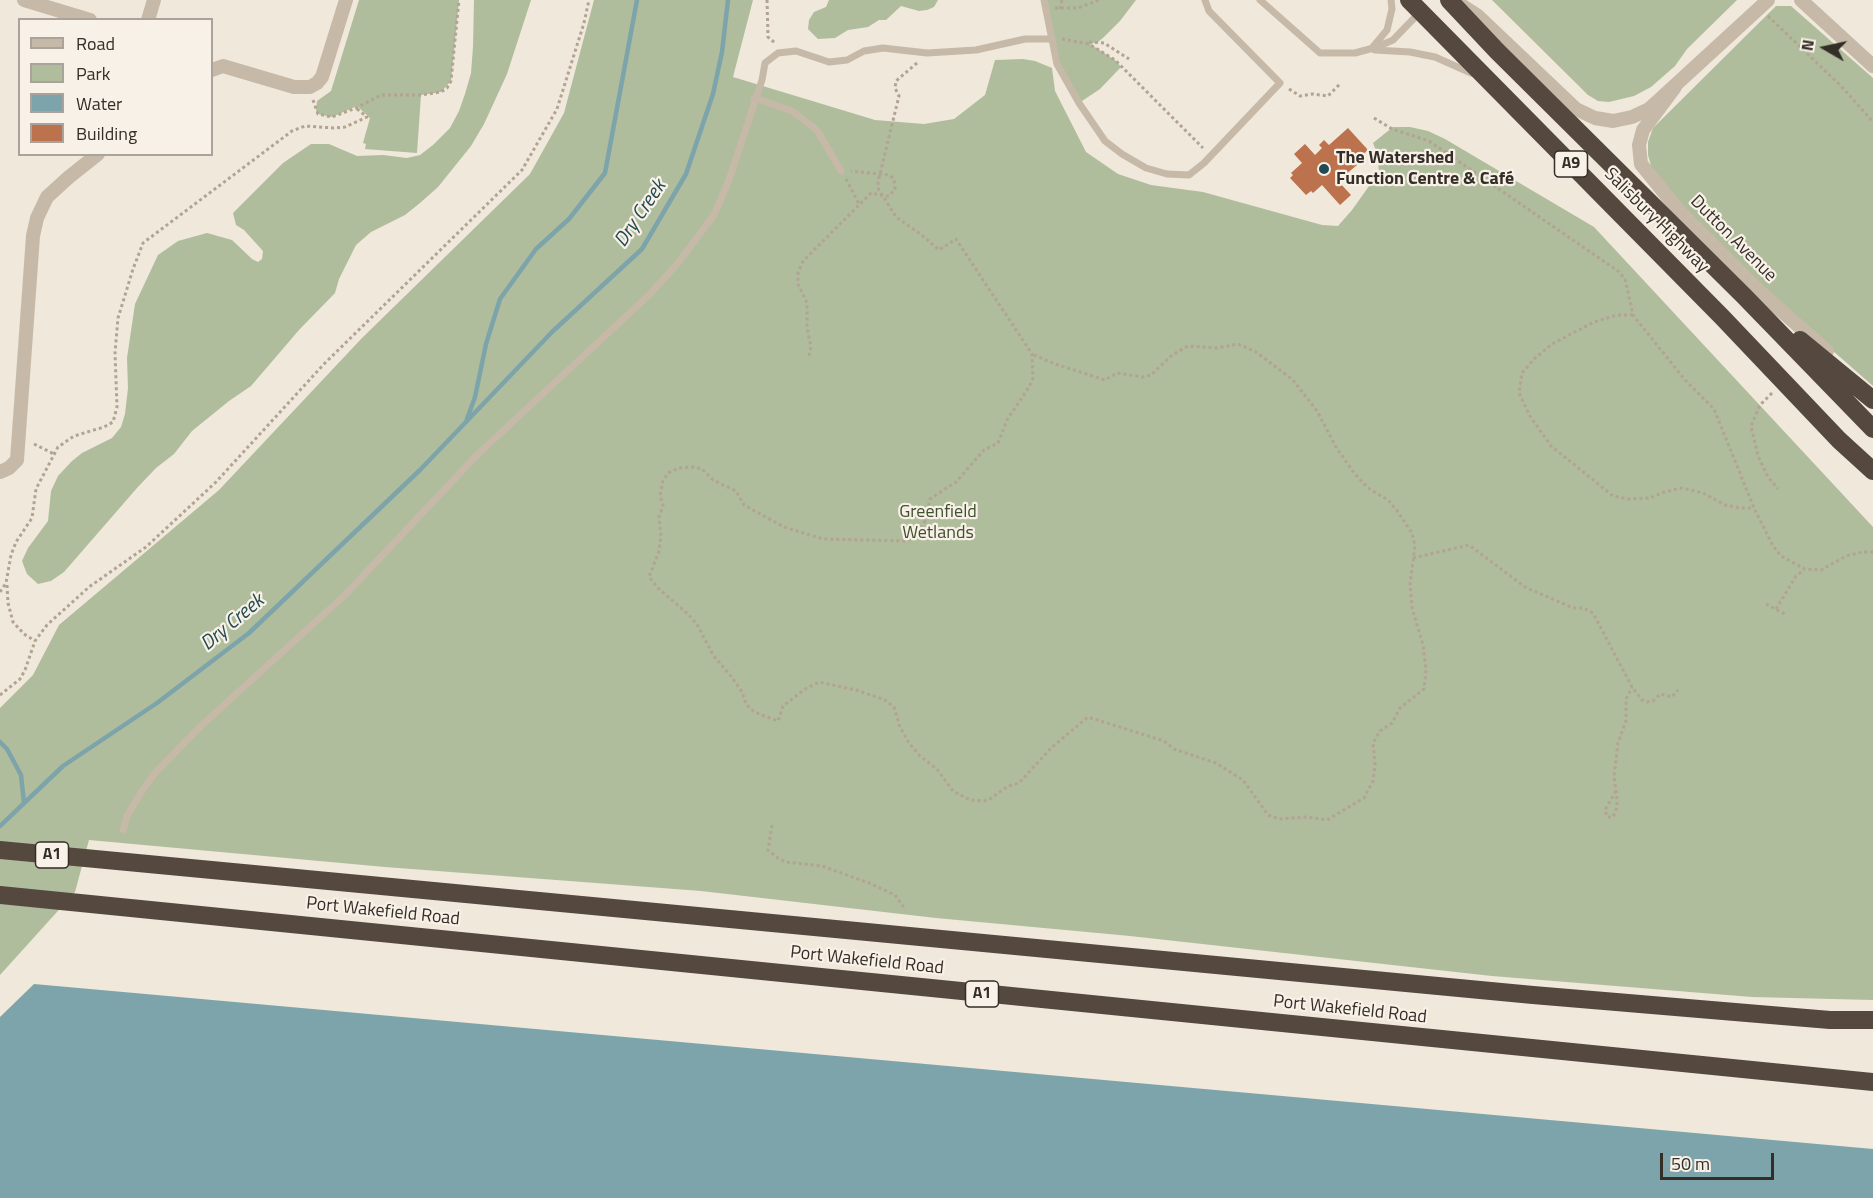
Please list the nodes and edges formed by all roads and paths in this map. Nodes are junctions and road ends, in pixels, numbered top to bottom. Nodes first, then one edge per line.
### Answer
1 (24, 0) edge
2 (154, 0) edge
3 (346, 0) edge
4 (459, 0) edge
5 (589, 0) edge
6 (767, 0) edge
7 (1044, 0) edge
8 (1062, 0) edge
9 (1099, 0) edge
10 (1205, 0) edge
11 (1260, 0) edge
12 (1391, 0) edge
13 (1451, 0) edge
14 (1801, 0) edge
15 (1422, 4) edge
16 (1764, 4) edge
17 (83, 18) edge
18 (149, 18) edge
19 (1052, 39) junction
20 (1079, 41) junction
21 (1370, 50) junction
22 (796, 51) junction
23 (927, 53) junction
24 (1129, 59) dead end
25 (1873, 66) edge
26 (213, 70) edge
27 (1490, 82) junction
28 (1280, 83) junction
29 (1341, 83) dead end
30 (308, 87) junction
31 (1675, 87) junction
32 (754, 99) junction
33 (356, 108) junction
34 (1374, 118) dead end
35 (1873, 122) edge
36 (96, 156) edge
37 (1211, 156) junction
38 (841, 171) junction
39 (880, 171) junction
40 (882, 196) junction
41 (859, 204) junction
42 (1744, 296) junction
43 (1633, 315) junction
44 (1032, 354) junction
45 (809, 356) dead end
46 (1783, 381) junction
47 (1873, 392) edge
48 (1873, 400) edge
49 (1873, 429) edge
50 (1839, 440) junction
51 (34, 444) dead end
52 (54, 454) junction
53 (1873, 471) edge
54 (0, 472) edge
55 (1873, 481) edge
56 (1778, 489) dead end
57 (1754, 508) junction
58 (1873, 552) edge
59 (1413, 558) junction
60 (1805, 569) junction
61 (6, 583) junction
62 (0, 592) edge
63 (1766, 604) dead end
64 (1776, 609) junction
65 (1785, 614) dead end
66 (35, 641) junction
67 (1632, 687) junction
68 (1678, 690) dead end
69 (0, 695) edge
70 (1616, 791) junction
71 (772, 825) dead end
72 (123, 830) dead end
73 (0, 850) edge
74 (0, 895) edge
75 (905, 909) dead end
76 (1830, 1020) junction
77 (1873, 1020) edge
78 (1873, 1027) edge
79 (1873, 1082) edge

1 - 17 street
2 - 18 street
3 - 30 street
4 - 33 path
5 - 66 path
6 - 22 path
7 - 19 lane
8 - 9 path
10 - 28 lane
11 - 21 lane
12 - 21 lane
13 - 31 street, Dutton Avenue
13 - 42 highway, Salisbury Highway / A9
14 - 25 street
15 - 21 lane
15 - 27 highway, Salisbury Highway / A9
16 - 31 street, Dutton Avenue
16 - 35 path
19 - 20 path
19 - 23 lane
19 - 37 lane
20 - 24 path
20 - 37 path
21 - 27 lane
22 - 23 lane
22 - 32 lane
23 - 39 path
26 - 30 street
27 - 46 highway, Salisbury Highway / A9
28 - 29 path
28 - 37 lane
30 - 33 path
31 - 47 street, Dutton Avenue
32 - 38 lane
32 - 72 lane
33 - 52 path
34 - 43 path
36 - 54 street
38 - 39 path
38 - 41 path
39 - 40 path
39 - 40 path
40 - 41 path
40 - 44 path
41 - 45 path
42 - 48 highway
42 - 49 highway, Salisbury Highway / A9
43 - 57 path
43 - 57 path
44 - 59 path
44 - 59 path
46 - 50 highway, Salisbury Highway / A9
46 - 56 path
50 - 53 highway, Salisbury Highway / A9
50 - 55 highway
51 - 52 path
52 - 61 path
57 - 60 path
58 - 60 path
59 - 67 path
60 - 64 path
61 - 62 path
61 - 66 path
63 - 64 path
64 - 65 path
66 - 69 path
67 - 68 path
67 - 70 path
70 - 70 path
71 - 75 path
73 - 76 highway, Port Wakefield Road / A1
74 - 79 highway, Port Wakefield Road / A1
76 - 77 highway, Port Wakefield Road / A1
76 - 78 highway

